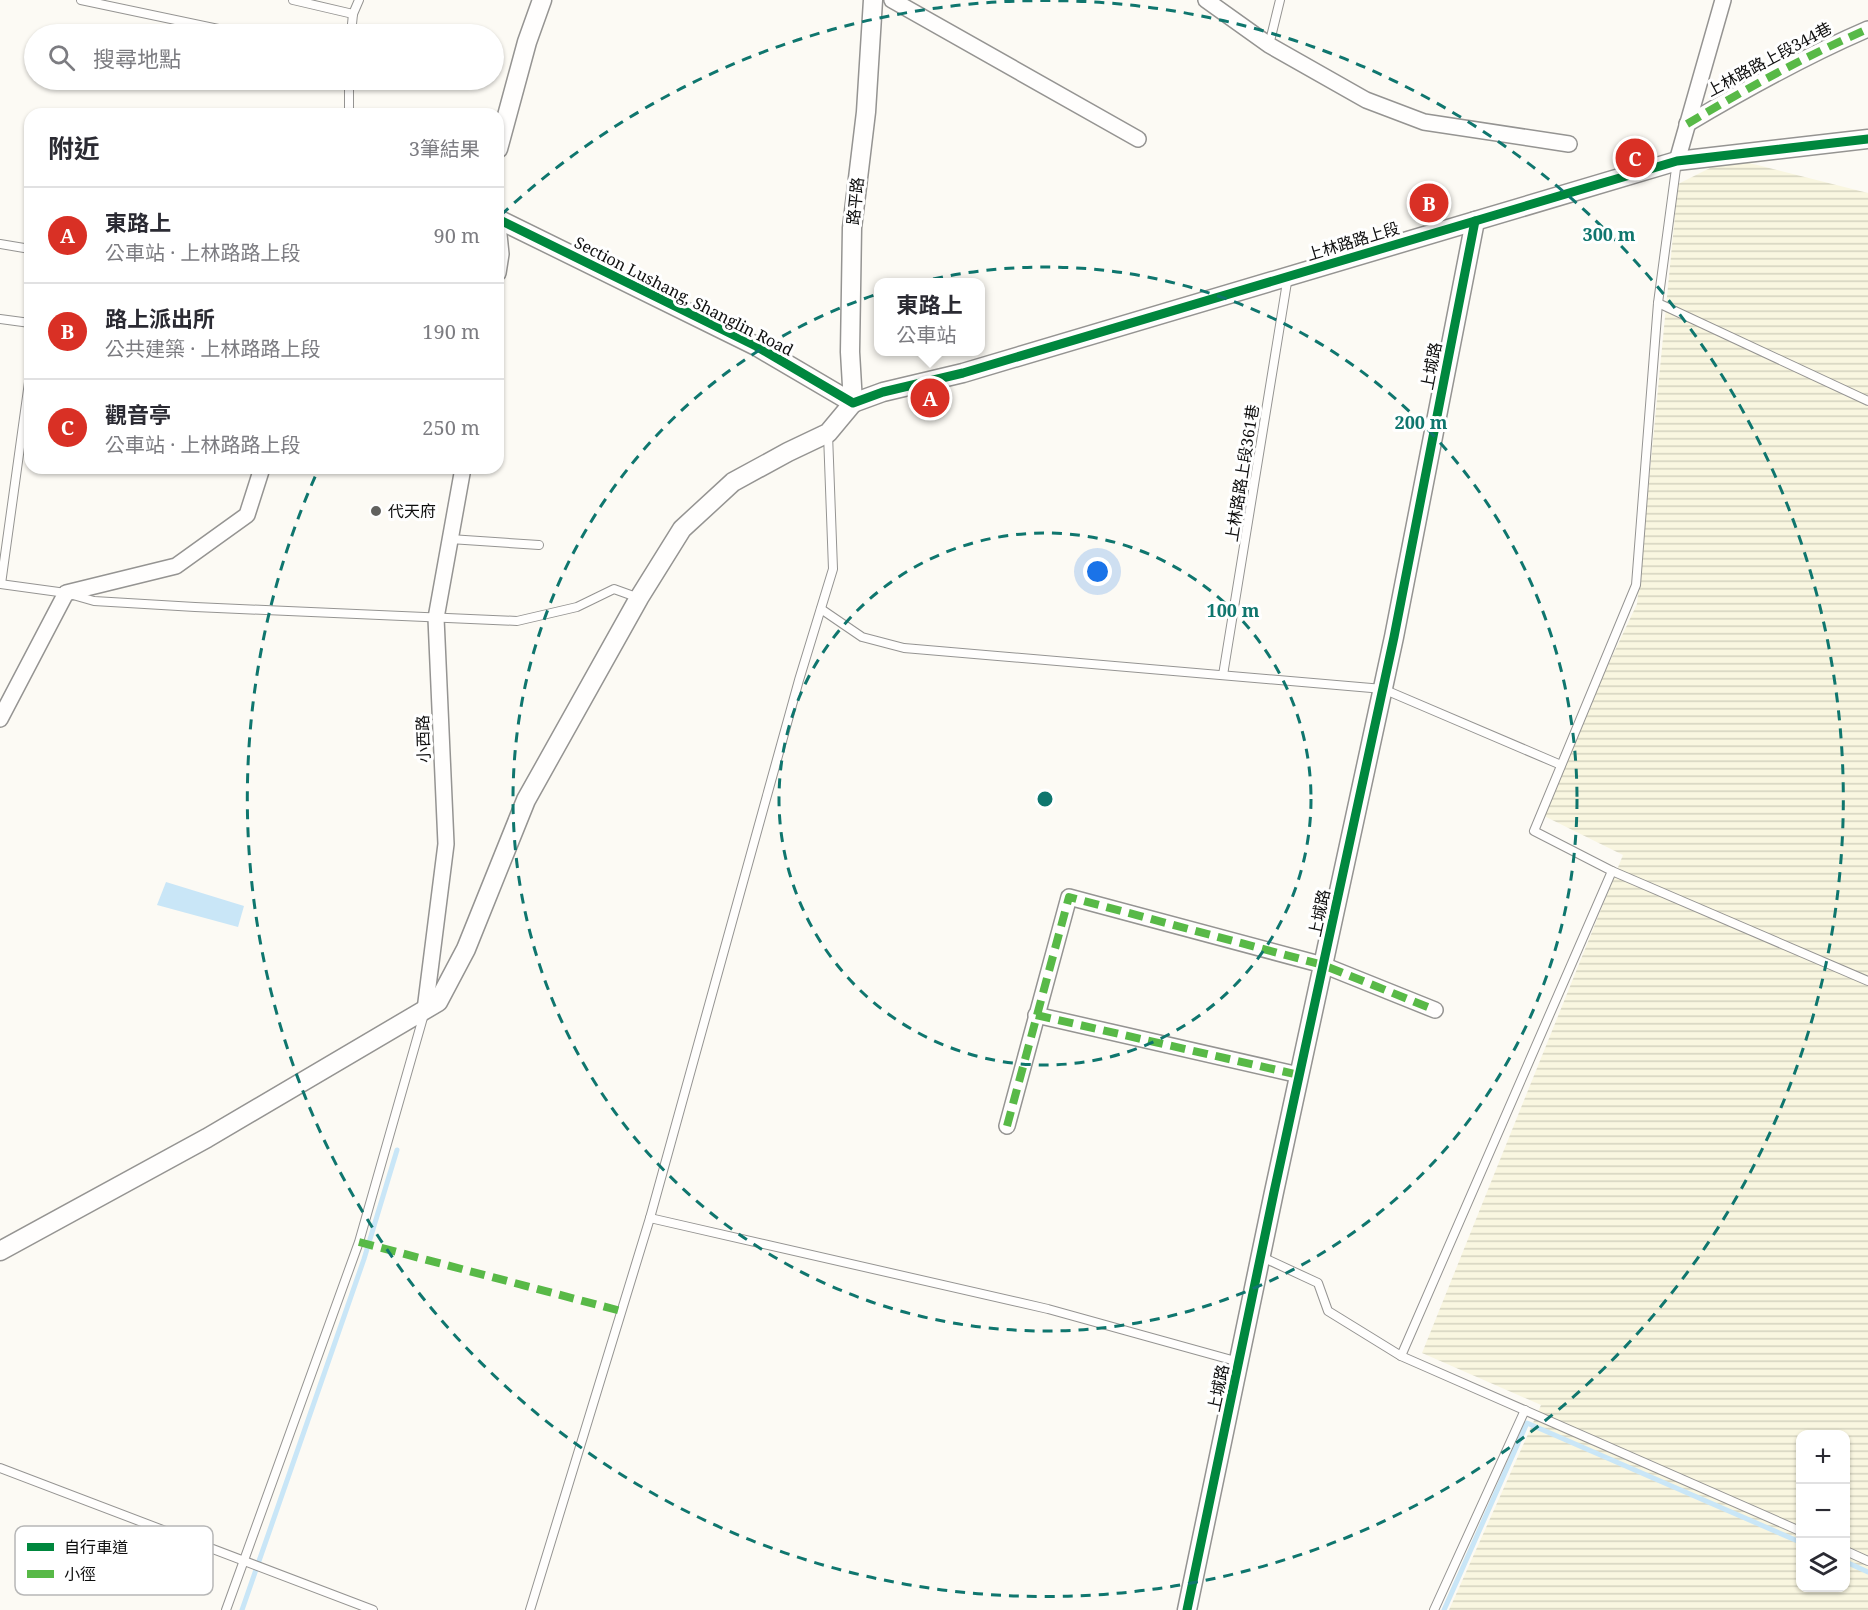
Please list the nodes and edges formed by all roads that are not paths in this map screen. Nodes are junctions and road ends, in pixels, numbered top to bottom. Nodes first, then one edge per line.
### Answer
1 (81, 0) edge
2 (293, 0) edge
3 (359, 0) edge
4 (543, 0) edge
5 (873, 0) edge
6 (892, 0) edge
7 (1206, 0) edge
8 (1280, 0) edge
9 (1723, 0) edge
10 (353, 14) junction
11 (195, 24) edge
12 (352, 24) edge
13 (1868, 29) edge
14 (1269, 45) junction
15 (349, 90) edge
16 (349, 108) edge
17 (1687, 124) junction
18 (504, 127) edge
19 (1138, 139) dead end
20 (1868, 139) edge
21 (1569, 144) dead end
22 (1677, 161) junction
23 (1475, 221) junction
24 (504, 222) edge
25 (0, 244) edge
26 (24, 248) edge
27 (1288, 276) junction
28 (1658, 303) junction
29 (0, 319) edge
30 (24, 322) edge
31 (1868, 401) edge
32 (854, 403) junction
33 (24, 417) edge
34 (828, 433) junction
35 (260, 474) edge
36 (462, 474) edge
37 (450, 539) junction
38 (539, 544) dead end
39 (0, 584) edge
40 (66, 593) junction
41 (639, 598) junction
42 (821, 609) junction
43 (436, 618) junction
44 (1223, 675) junction
45 (1383, 688) junction
46 (0, 719) edge
47 (1562, 765) junction
48 (1612, 871) junction
49 (1323, 965) junction
50 (1868, 981) edge
51 (425, 1010) junction
52 (1435, 1010) dead end
53 (1036, 1015) junction
54 (1299, 1075) junction
55 (1007, 1126) dead end
56 (650, 1218) junction
57 (0, 1251) edge
58 (1261, 1256) junction
59 (1401, 1356) junction
60 (1239, 1362) junction
61 (1525, 1410) junction
62 (0, 1468) edge
63 (152, 1526) edge
64 (1796, 1529) edge
65 (213, 1550) edge
66 (1850, 1553) edge
67 (243, 1561) junction
68 (1868, 1561) edge
69 (226, 1610) edge
70 (373, 1610) edge
71 (530, 1610) edge
72 (1187, 1610) edge
73 (1434, 1610) edge

1 - 11 lane
2 - 10 lane
3 - 10 lane
4 - 18 street
5 - 32 street, 路平路
6 - 19 street
7 - 14 street
8 - 14 lane
9 - 17 street
10 - 12 lane
13 - 17 street, 上林路路上段344巷
14 - 21 street
15 - 16 lane
17 - 22 street
20 - 22 street, 上林路路上段
22 - 23 street, 上林路路上段
22 - 28 lane
23 - 27 street, 上林路路上段
23 - 45 street, 上城路
24 - 32 street, Section Lushang, Shanglin Road
25 - 26 lane
27 - 32 street, 上林路路上段
27 - 44 lane, 上林路路上段361巷
28 - 31 lane
28 - 47 lane
29 - 30 lane
32 - 34 street
33 - 39 lane
34 - 41 street
34 - 42 lane
35 - 40 street
36 - 37 street, 小西路
37 - 38 lane
37 - 43 street, 小西路
39 - 40 lane
40 - 43 lane
40 - 46 street
41 - 43 lane
41 - 51 street
42 - 44 lane
42 - 56 lane
43 - 51 street, 小西路
44 - 45 lane
45 - 47 lane
45 - 49 street, 上城路
47 - 48 lane
48 - 50 lane
48 - 59 lane
49 - 52 street
49 - 53 street
49 - 54 street, 上城路
51 - 57 street
51 - 67 lane
53 - 54 street
53 - 55 street
54 - 58 street, 上城路
56 - 60 lane
56 - 71 lane
58 - 59 lane
58 - 60 street, 上城路
59 - 61 lane
60 - 72 street, 上城路
61 - 64 lane
61 - 73 lane
62 - 63 lane
65 - 67 lane
66 - 68 lane
67 - 69 lane
67 - 70 lane

